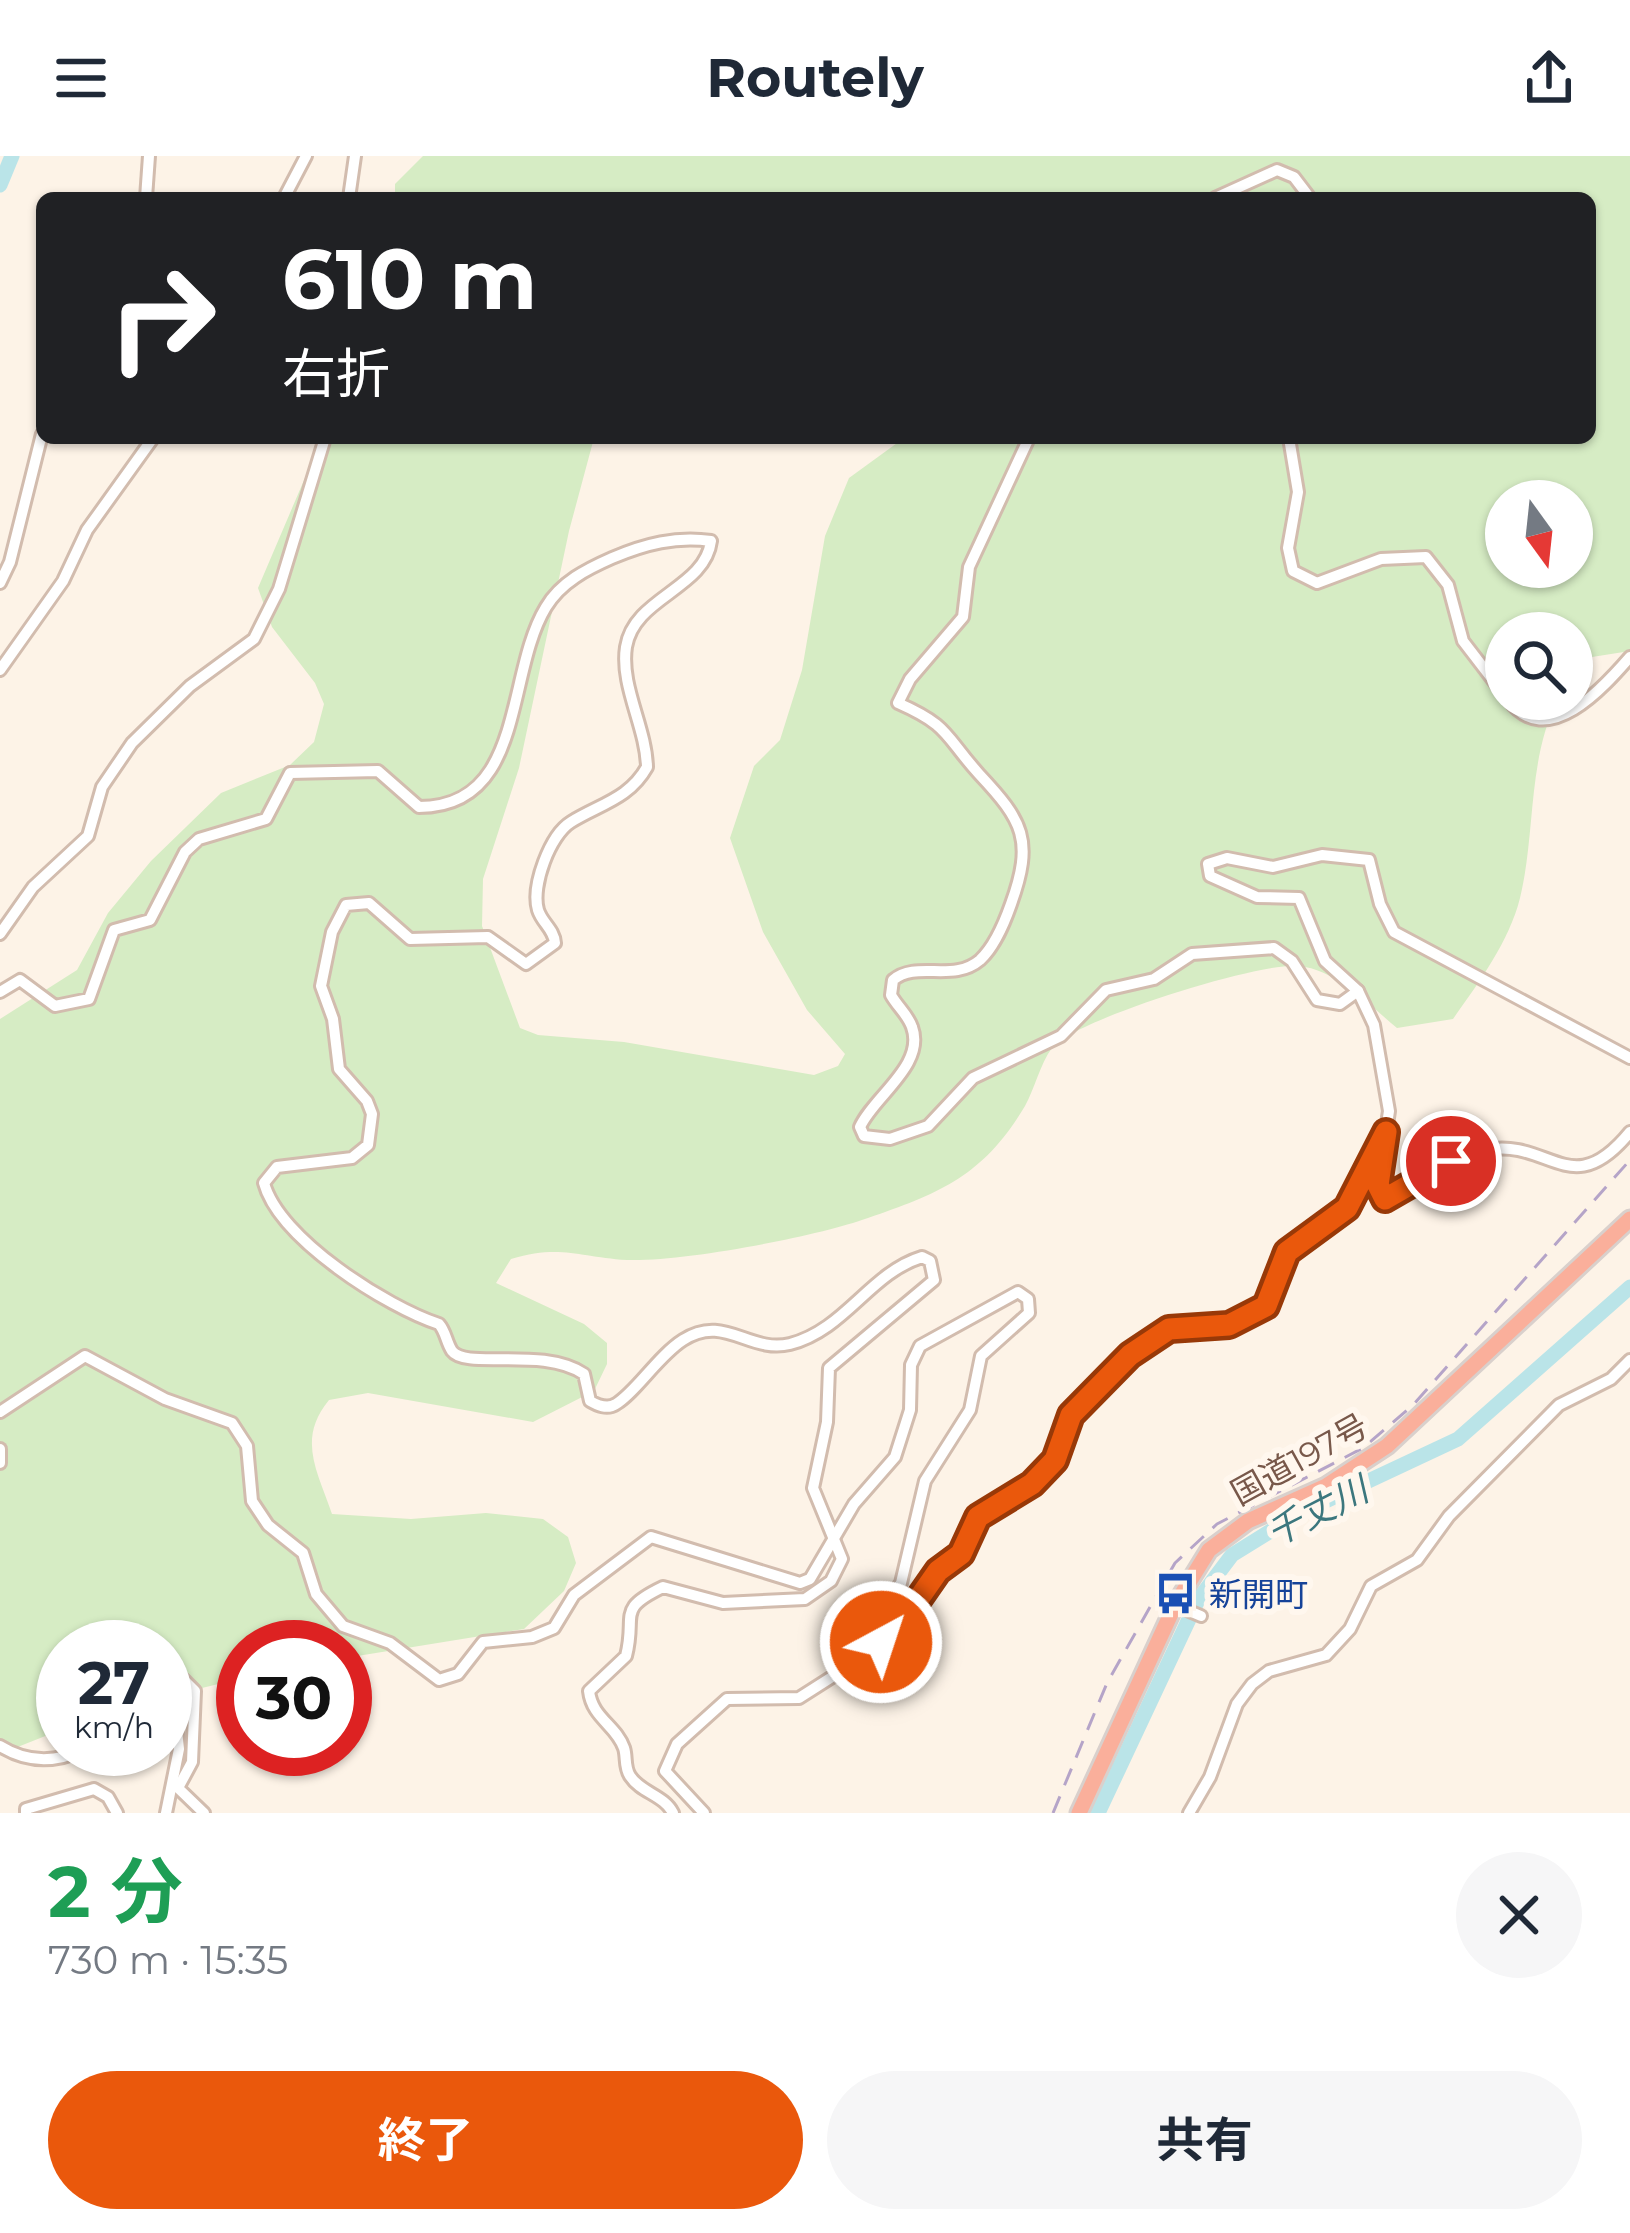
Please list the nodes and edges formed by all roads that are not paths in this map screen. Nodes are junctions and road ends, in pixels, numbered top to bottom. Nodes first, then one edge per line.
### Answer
1 (149, 156) edge
2 (306, 156) edge
3 (355, 156) edge
4 (146, 192) edge
5 (287, 192) edge
6 (351, 192) edge
7 (1228, 192) edge
8 (1305, 192) edge
9 (40, 444) edge
10 (149, 444) edge
11 (323, 444) edge
12 (1026, 444) edge
13 (1290, 444) edge
14 (0, 583) edge
15 (1630, 657) edge
16 (0, 670) edge
17 (1485, 670) edge
18 (1593, 693) edge
19 (0, 934) edge
20 (1358, 991) junction
21 (0, 992) edge
22 (1630, 1058) edge
23 (1386, 1132) junction
24 (1630, 1132) edge
25 (1630, 1219) edge
26 (1630, 1360) edge
27 (0, 1412) edge
28 (0, 1449) edge
29 (0, 1463) edge
30 (832, 1540) junction
31 (1179, 1606) junction
32 (1201, 1616) dead end
33 (890, 1640) junction
34 (192, 1688) edge
35 (0, 1746) edge
36 (36, 1760) edge
37 (192, 1762) edge
38 (174, 1776) edge
39 (184, 1776) edge
40 (26, 1813) edge
41 (117, 1813) edge
42 (166, 1813) edge
43 (204, 1813) edge
44 (673, 1813) edge
45 (704, 1813) edge
46 (1079, 1813) edge
47 (1189, 1813) edge

1 - 4 street
2 - 5 street
3 - 6 street
7 - 8 street
9 - 14 street
10 - 16 street
11 - 19 street
12 - 20 street
13 - 17 street
15 - 18 street
20 - 22 street
20 - 23 street
21 - 30 street
23 - 24 street
23 - 33 street
25 - 31 highway, 国道197号
26 - 47 street
27 - 30 street
28 - 29 street
30 - 33 street
30 - 44 street
31 - 32 street
31 - 46 highway, 国道197号
33 - 45 street
34 - 37 street
35 - 36 street
38 - 42 street
39 - 43 street
40 - 41 street

